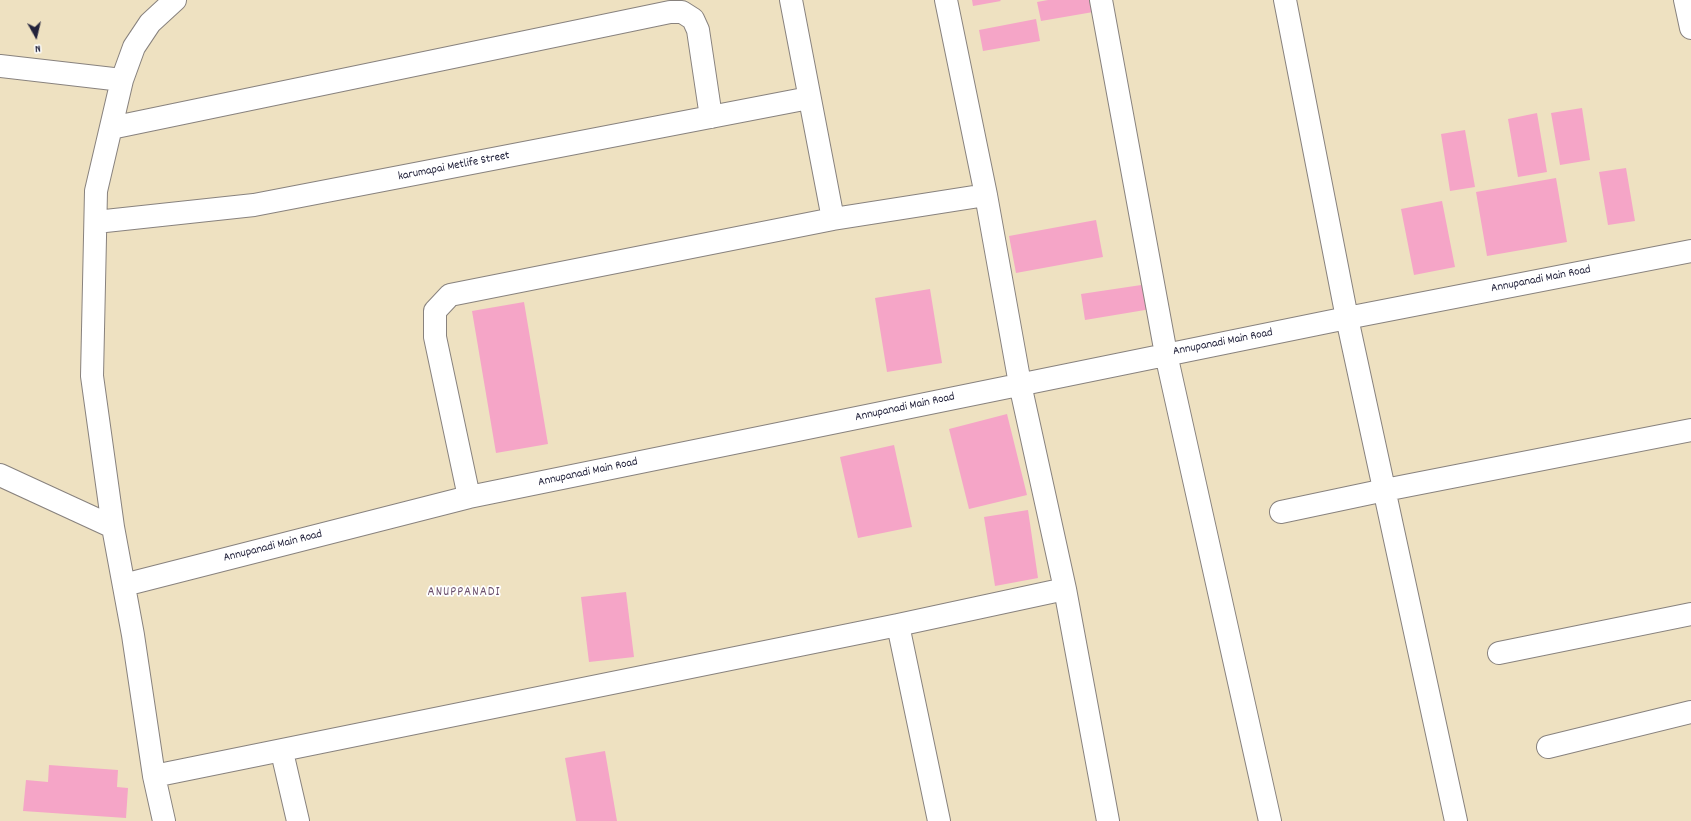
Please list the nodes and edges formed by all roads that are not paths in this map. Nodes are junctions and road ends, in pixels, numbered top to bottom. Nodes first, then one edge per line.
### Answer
1 (175, 0) edge
2 (791, 0) edge
3 (946, 0) edge
4 (1101, 0) edge
5 (1285, 0) edge
6 (1685, 0) edge
7 (1691, 28) edge
8 (0, 66) edge
9 (122, 80) junction
10 (809, 98) junction
11 (711, 117) junction
12 (111, 128) junction
13 (986, 196) junction
14 (833, 219) junction
15 (96, 222) junction
16 (1691, 251) edge
17 (1347, 318) junction
18 (1166, 354) junction
19 (1020, 384) junction
20 (1691, 430) edge
21 (0, 475) edge
22 (1385, 490) junction
23 (469, 497) junction
24 (1281, 512) dead end
25 (113, 527) junction
26 (124, 585) junction
27 (1065, 589) junction
28 (1691, 614) edge
29 (898, 625) junction
30 (1499, 653) dead end
31 (1691, 712) edge
32 (1548, 747) dead end
33 (282, 752) junction
34 (154, 776) junction
35 (164, 821) edge
36 (298, 821) edge
37 (939, 821) edge
38 (1108, 821) edge
39 (1270, 821) edge
40 (1456, 821) edge

1 - 9 street
2 - 10 street
3 - 13 street
4 - 18 street
5 - 17 street
6 - 7 street
8 - 9 street
9 - 12 street
10 - 11 street, karumapai Metlife Street
10 - 14 street
11 - 12 street
11 - 15 street, karumapai Metlife Street
12 - 15 street
13 - 14 street
13 - 19 street
14 - 23 street
15 - 25 street
16 - 17 street, Annupanadi Main Road
17 - 18 street, Annupanadi Main Road
17 - 22 street
18 - 19 street, Annupanadi Main Road
18 - 39 street
19 - 23 street, Annupanadi Main Road
19 - 27 street
20 - 22 street
21 - 25 street
22 - 24 street
22 - 40 street
23 - 26 street, Annupanadi Main Road
25 - 26 street
26 - 34 street
27 - 29 street
27 - 38 street
28 - 30 street
29 - 33 street
29 - 37 street
31 - 32 street
33 - 34 street
33 - 36 street
34 - 35 street

